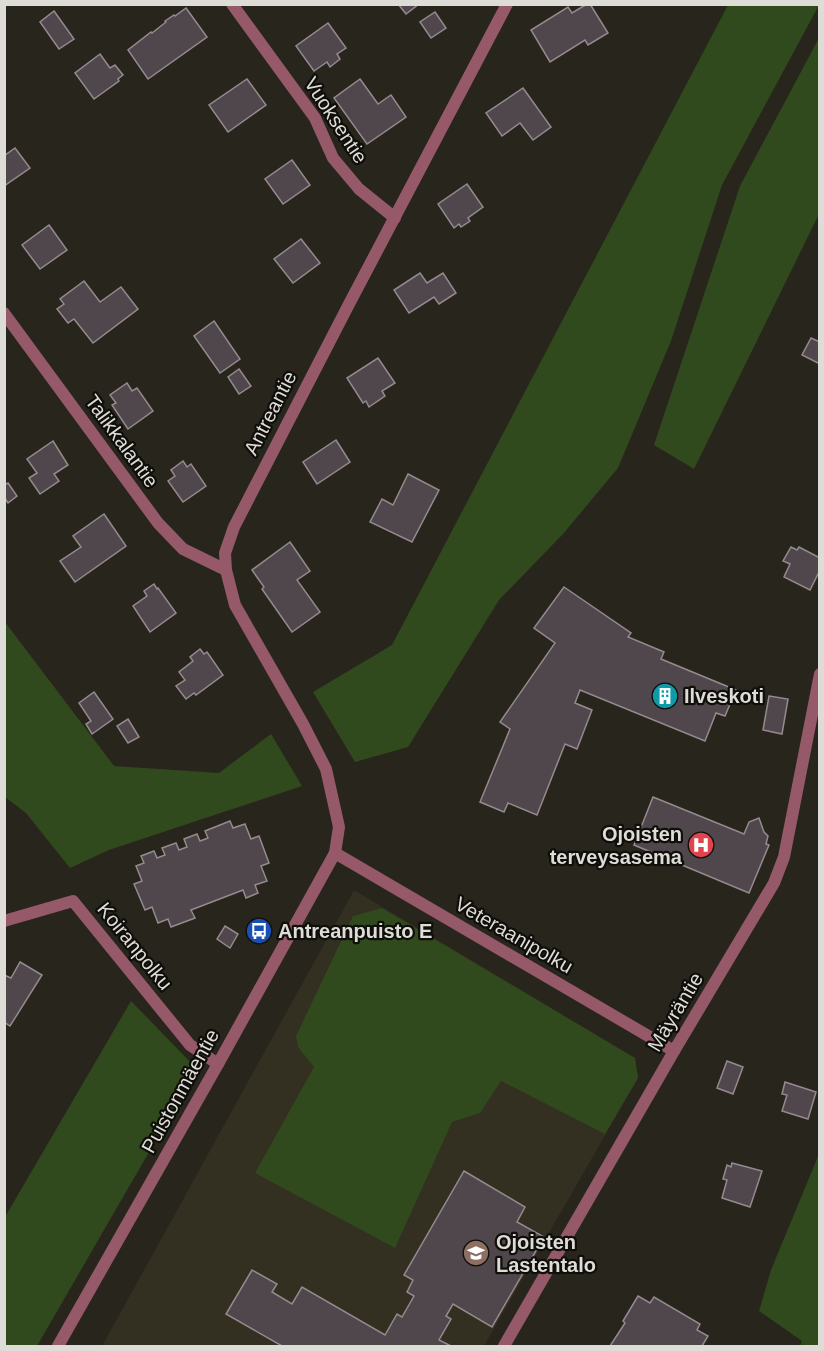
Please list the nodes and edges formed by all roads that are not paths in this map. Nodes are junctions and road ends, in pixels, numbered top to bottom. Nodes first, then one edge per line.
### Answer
1 (232, 4) edge
2 (507, 4) edge
3 (395, 218) junction
4 (4, 313) edge
5 (226, 570) junction
6 (819, 674) edge
7 (335, 853) junction
8 (4, 921) edge
9 (674, 1051) junction
10 (218, 1064) junction
11 (58, 1347) edge
12 (504, 1347) edge

1 - 3 street, Vuoksentie
2 - 3 street, Antreantie
3 - 5 street, Antreantie
4 - 5 street, Talikkalantie
5 - 7 street, Antreantie
6 - 9 street, Mäyräntie
7 - 9 street, Veteraanipolku
7 - 10 street, Puistonmäentie
8 - 10 street, Koiranpolku
9 - 12 street, Mäyräntie
10 - 11 street, Puistonmäentie

